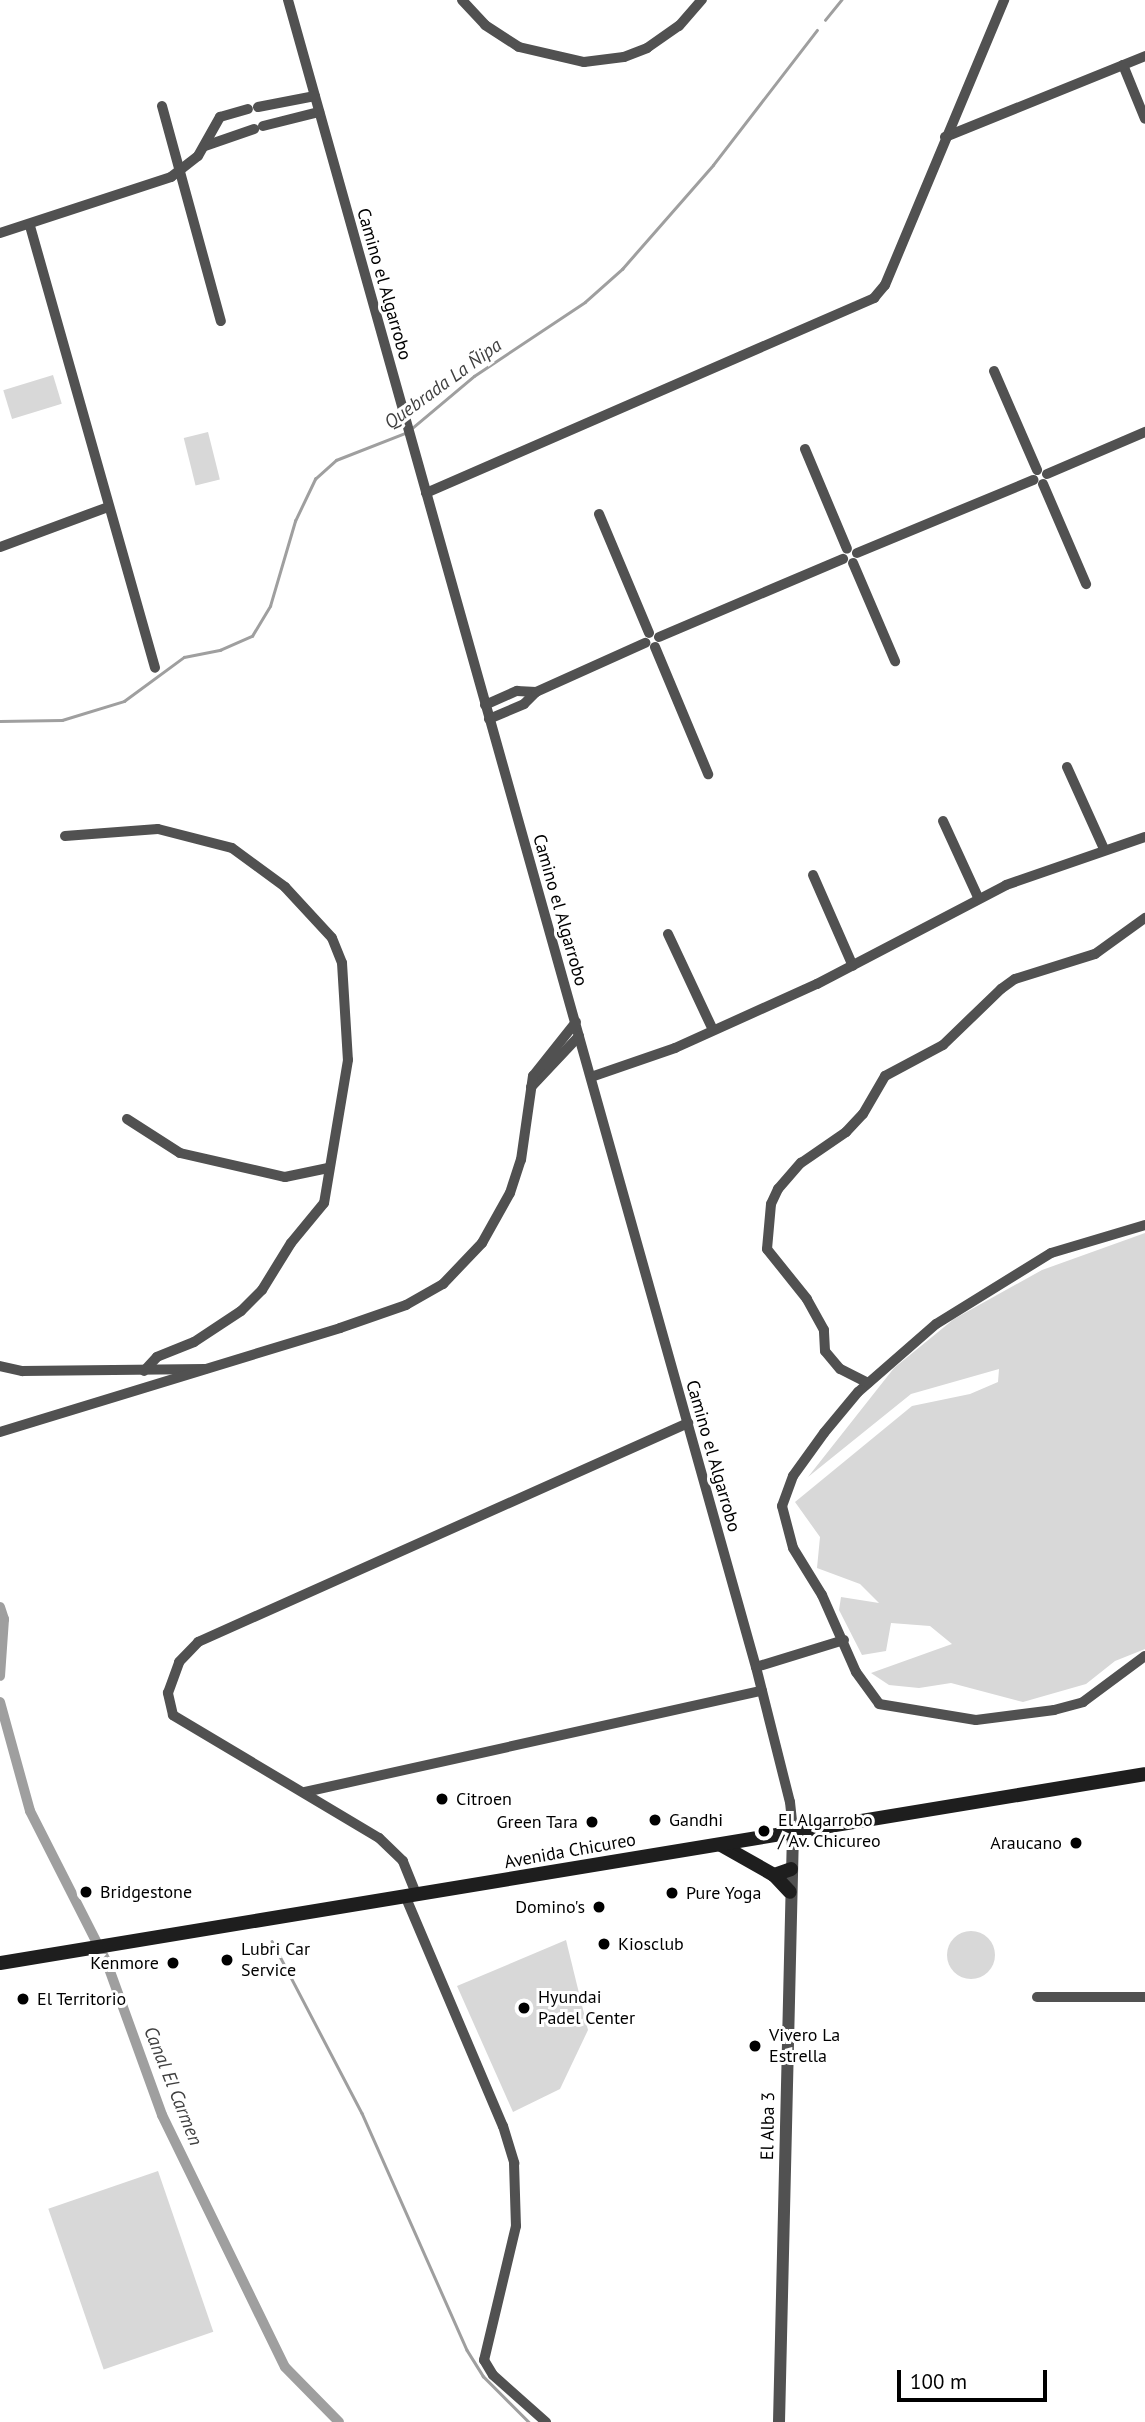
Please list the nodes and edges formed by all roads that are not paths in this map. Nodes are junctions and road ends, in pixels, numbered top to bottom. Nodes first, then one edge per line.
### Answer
1 (288, 0) edge
2 (462, 0) edge
3 (702, 0) edge
4 (1004, 0) edge
5 (1145, 56) edge
6 (1123, 65) junction
7 (315, 96) junction
8 (162, 106) dead end
9 (319, 112) junction
10 (1145, 119) edge
11 (946, 137) junction
12 (205, 146) junction
13 (180, 172) junction
14 (30, 226) junction
15 (0, 233) edge
16 (221, 321) dead end
17 (994, 371) dead end
18 (1145, 432) edge
19 (805, 449) dead end
20 (1040, 477) junction
21 (426, 493) junction
22 (108, 506) junction
23 (599, 514) dead end
24 (0, 547) edge
25 (850, 556) junction
26 (1086, 584) dead end
27 (652, 640) junction
28 (895, 661) dead end
29 (155, 668) dead end
30 (536, 692) junction
31 (485, 705) junction
32 (489, 719) junction
33 (1067, 767) dead end
34 (708, 774) dead end
35 (943, 821) dead end
36 (65, 836) dead end
37 (1145, 837) edge
38 (1104, 849) junction
39 (813, 875) dead end
40 (978, 897) junction
41 (1145, 918) edge
42 (668, 934) dead end
43 (853, 966) junction
44 (576, 1022) junction
45 (713, 1030) junction
46 (579, 1036) junction
47 (591, 1077) junction
48 (528, 1090) junction
49 (127, 1119) dead end
50 (328, 1168) junction
51 (1145, 1225) edge
52 (0, 1366) edge
53 (220, 1368) junction
54 (144, 1371) junction
55 (867, 1383) junction
56 (688, 1423) junction
57 (0, 1432) edge
58 (845, 1640) junction
59 (1145, 1656) edge
60 (756, 1667) junction
61 (762, 1691) junction
62 (1145, 1774) edge
63 (305, 1792) junction
64 (793, 1831) junction
65 (721, 1845) junction
66 (791, 1869) junction
67 (774, 1875) junction
68 (790, 1892) junction
69 (412, 1897) junction
70 (0, 1963) edge
71 (1037, 1997) dead end
72 (1145, 1997) edge
73 (546, 2422) edge
74 (779, 2422) edge

1 - 7 street, Camino el Algarrobo
2 - 3 street
4 - 11 street
5 - 6 street
6 - 10 street
6 - 11 street
7 - 9 street, Camino el Algarrobo
7 - 12 street
8 - 13 street
9 - 12 street
9 - 21 street, Camino el Algarrobo
11 - 21 street
12 - 13 street
13 - 14 street
13 - 16 street
14 - 15 street
14 - 22 street
17 - 20 street
18 - 20 street
19 - 25 street
20 - 25 street
20 - 26 street
21 - 31 street, Camino el Algarrobo
22 - 24 street
22 - 29 street
23 - 27 street
25 - 27 street
25 - 28 street
27 - 30 street
27 - 34 street
30 - 31 street
30 - 32 street
31 - 32 street, Camino el Algarrobo
32 - 44 street, Camino el Algarrobo
33 - 38 street
35 - 40 street
36 - 50 street
37 - 38 street
38 - 40 street
39 - 43 street
40 - 43 street
41 - 55 street
42 - 45 street
43 - 45 street
44 - 46 street, Camino el Algarrobo
44 - 48 street
45 - 47 street
46 - 47 street, Camino el Algarrobo
46 - 48 street
47 - 56 street, Camino el Algarrobo
48 - 53 street
49 - 50 street
50 - 54 street
51 - 55 street
52 - 54 street
53 - 54 street
53 - 57 street
55 - 58 street
56 - 60 street, Camino el Algarrobo
56 - 63 street
58 - 59 street
58 - 60 street
60 - 61 street, Camino el Algarrobo
61 - 63 street
61 - 64 street, Camino el Algarrobo
62 - 64 main road, Avenida Chicureo
63 - 69 street
64 - 65 main road, Avenida Chicureo
64 - 66 street, El Alba 3
65 - 67 main road
65 - 69 main road, Avenida Chicureo
66 - 67 main road
66 - 68 street, El Alba 3
67 - 68 main road
68 - 74 street, El Alba 3
69 - 70 main road, Avenida Chicureo
69 - 73 street
71 - 72 street

